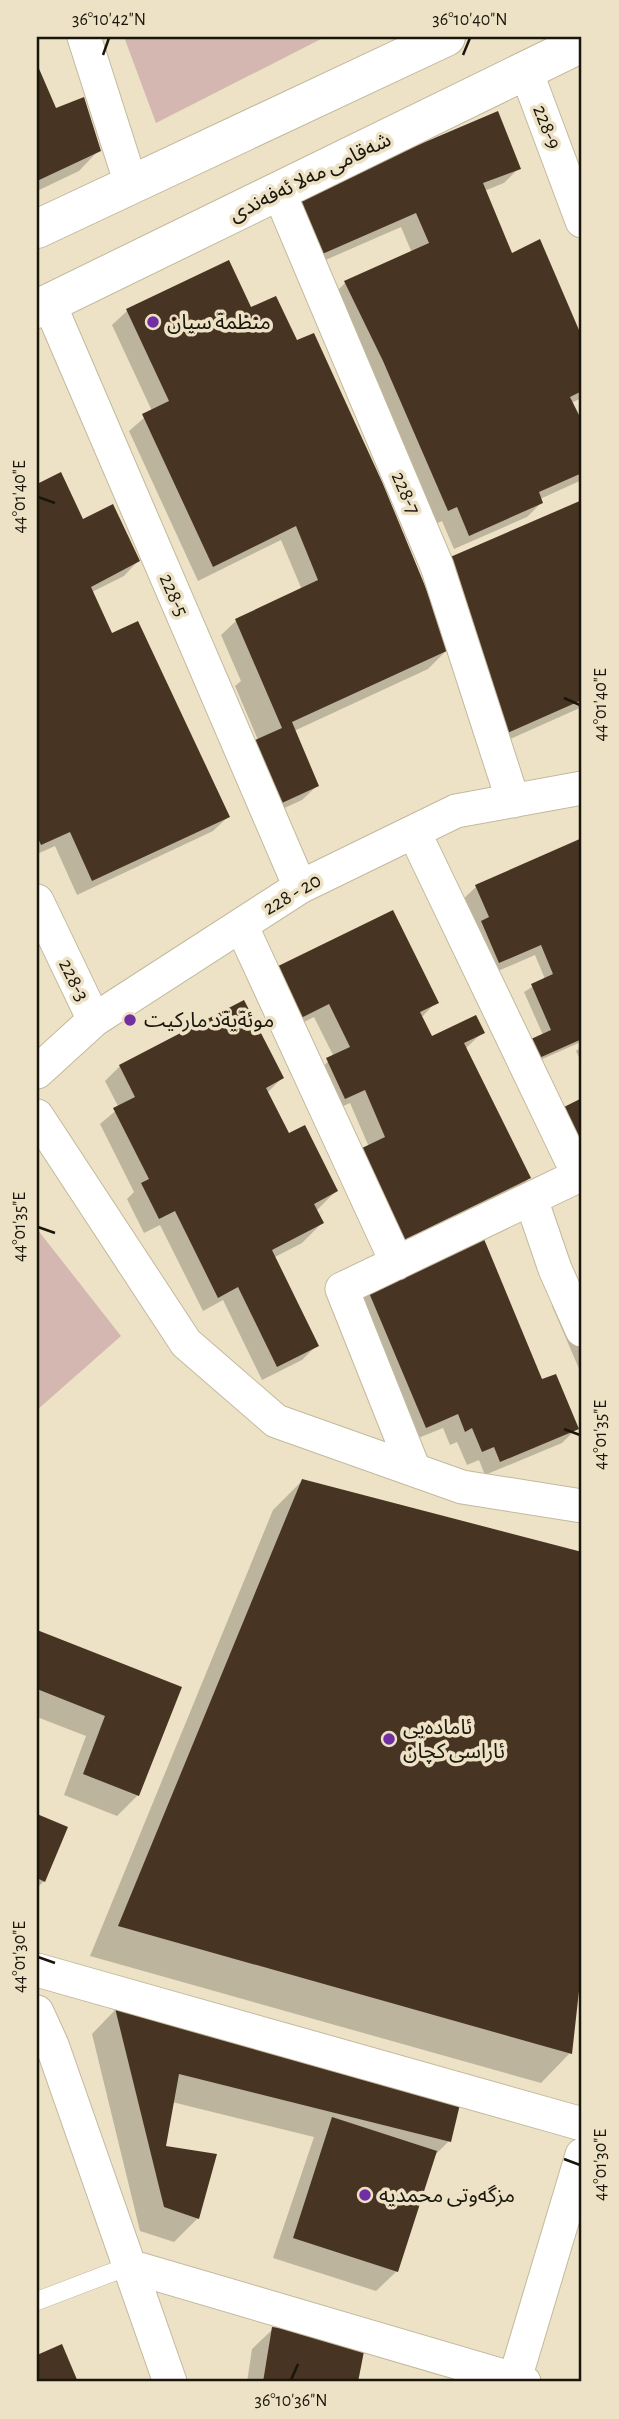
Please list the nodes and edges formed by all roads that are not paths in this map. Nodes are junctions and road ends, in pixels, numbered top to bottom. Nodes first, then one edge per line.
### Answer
1 (84, 37) edge
2 (446, 37) edge
3 (582, 43) edge
4 (526, 71) junction
5 (131, 184) junction
6 (279, 192) junction
7 (582, 221) edge
8 (37, 229) edge
9 (43, 306) edge
10 (582, 788) edge
11 (513, 801) junction
12 (414, 832) junction
13 (300, 887) junction
14 (37, 901) edge
15 (241, 925) junction
16 (94, 1020) junction
17 (37, 1072) edge
18 (37, 1116) edge
19 (581, 1175) edge
20 (531, 1199) junction
21 (397, 1263) junction
22 (569, 1263) edge
23 (582, 1330) edge
24 (414, 1467) junction
25 (582, 1506) edge
26 (37, 1970) edge
27 (37, 2012) edge
28 (582, 2124) edge
29 (582, 2155) edge
30 (129, 2266) junction
31 (37, 2301) edge
32 (518, 2381) edge
33 (170, 2382) edge

1 - 5 street
2 - 5 main road
3 - 4 main road, شەقامی مەلا ئەفەندی
4 - 6 main road, شەقامی مەلا ئەفەندی
4 - 7 street, 228-9
5 - 8 main road
6 - 9 main road, شەقامی مەلا ئەفەندی
6 - 11 street, 228-7
9 - 13 street, 228-5
10 - 11 street, 228 - 20
11 - 12 street, 228 - 20
12 - 13 street, 228 - 20
12 - 19 street
13 - 15 street, 228 - 20
14 - 16 street, 228-3
15 - 16 street, 228 - 20
15 - 21 street
16 - 17 street, 228 - 20
18 - 24 street
19 - 20 street
20 - 21 street
20 - 22 street
21 - 24 street
22 - 23 street
24 - 25 street
26 - 28 street
27 - 30 street
29 - 32 street
30 - 31 lane
30 - 32 street
30 - 33 street

